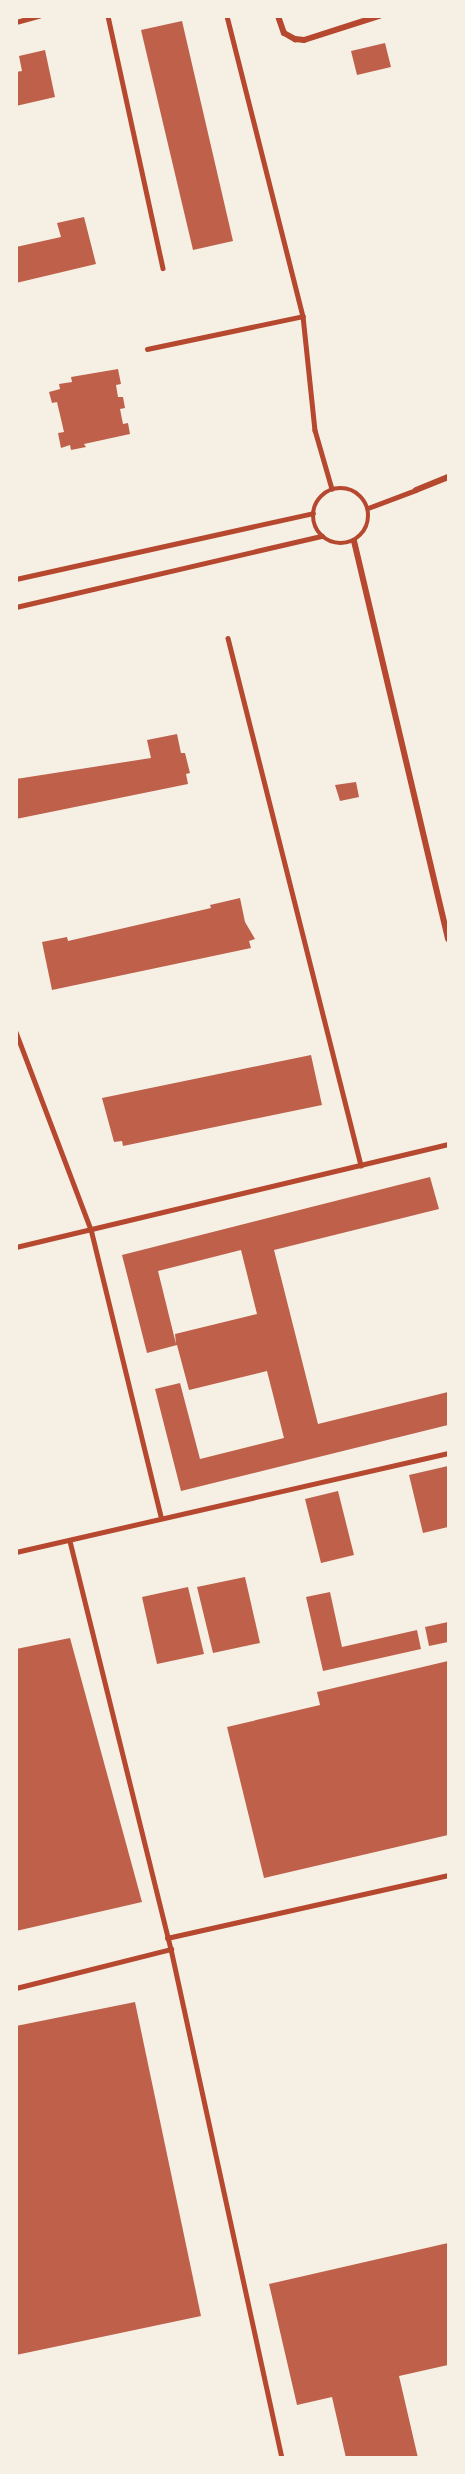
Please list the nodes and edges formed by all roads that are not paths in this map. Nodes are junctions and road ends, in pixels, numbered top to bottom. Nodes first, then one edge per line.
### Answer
1 (39, 16) edge
2 (108, 16) edge
3 (227, 16) edge
4 (278, 16) edge
5 (379, 16) edge
6 (16, 22) edge
7 (163, 268) dead end
8 (303, 316) junction
9 (147, 349) dead end
10 (448, 477) edge
11 (332, 489) junction
12 (416, 490) joint
13 (368, 508) junction
14 (313, 513) junction
15 (322, 536) junction
16 (354, 541) junction
17 (16, 579) edge
18 (16, 607) edge
19 (228, 638) dead end
20 (448, 939) edge
21 (16, 1032) edge
22 (448, 1144) edge
23 (361, 1165) junction
24 (91, 1229) junction
25 (16, 1247) edge
26 (448, 1453) edge
27 (161, 1517) junction
28 (70, 1541) junction
29 (16, 1552) edge
30 (448, 1875) edge
31 (167, 1938) junction
32 (171, 1949) junction
33 (16, 1988) edge
34 (282, 2457) edge

1 - 6 lane
2 - 7 lane
3 - 8 lane
4 - 5 street
8 - 9 lane
8 - 11 lane
10 - 12 street
11 - 13 lane
11 - 14 lane
12 - 13 lane
13 - 16 lane
14 - 15 lane
14 - 17 lane
15 - 16 lane
15 - 18 lane
16 - 20 street
19 - 23 lane
21 - 24 lane
22 - 23 lane
23 - 24 lane
24 - 25 lane
24 - 27 lane
26 - 27 lane
27 - 28 lane
28 - 29 lane
28 - 31 lane
30 - 31 lane
31 - 32 lane
32 - 33 lane
32 - 34 lane

